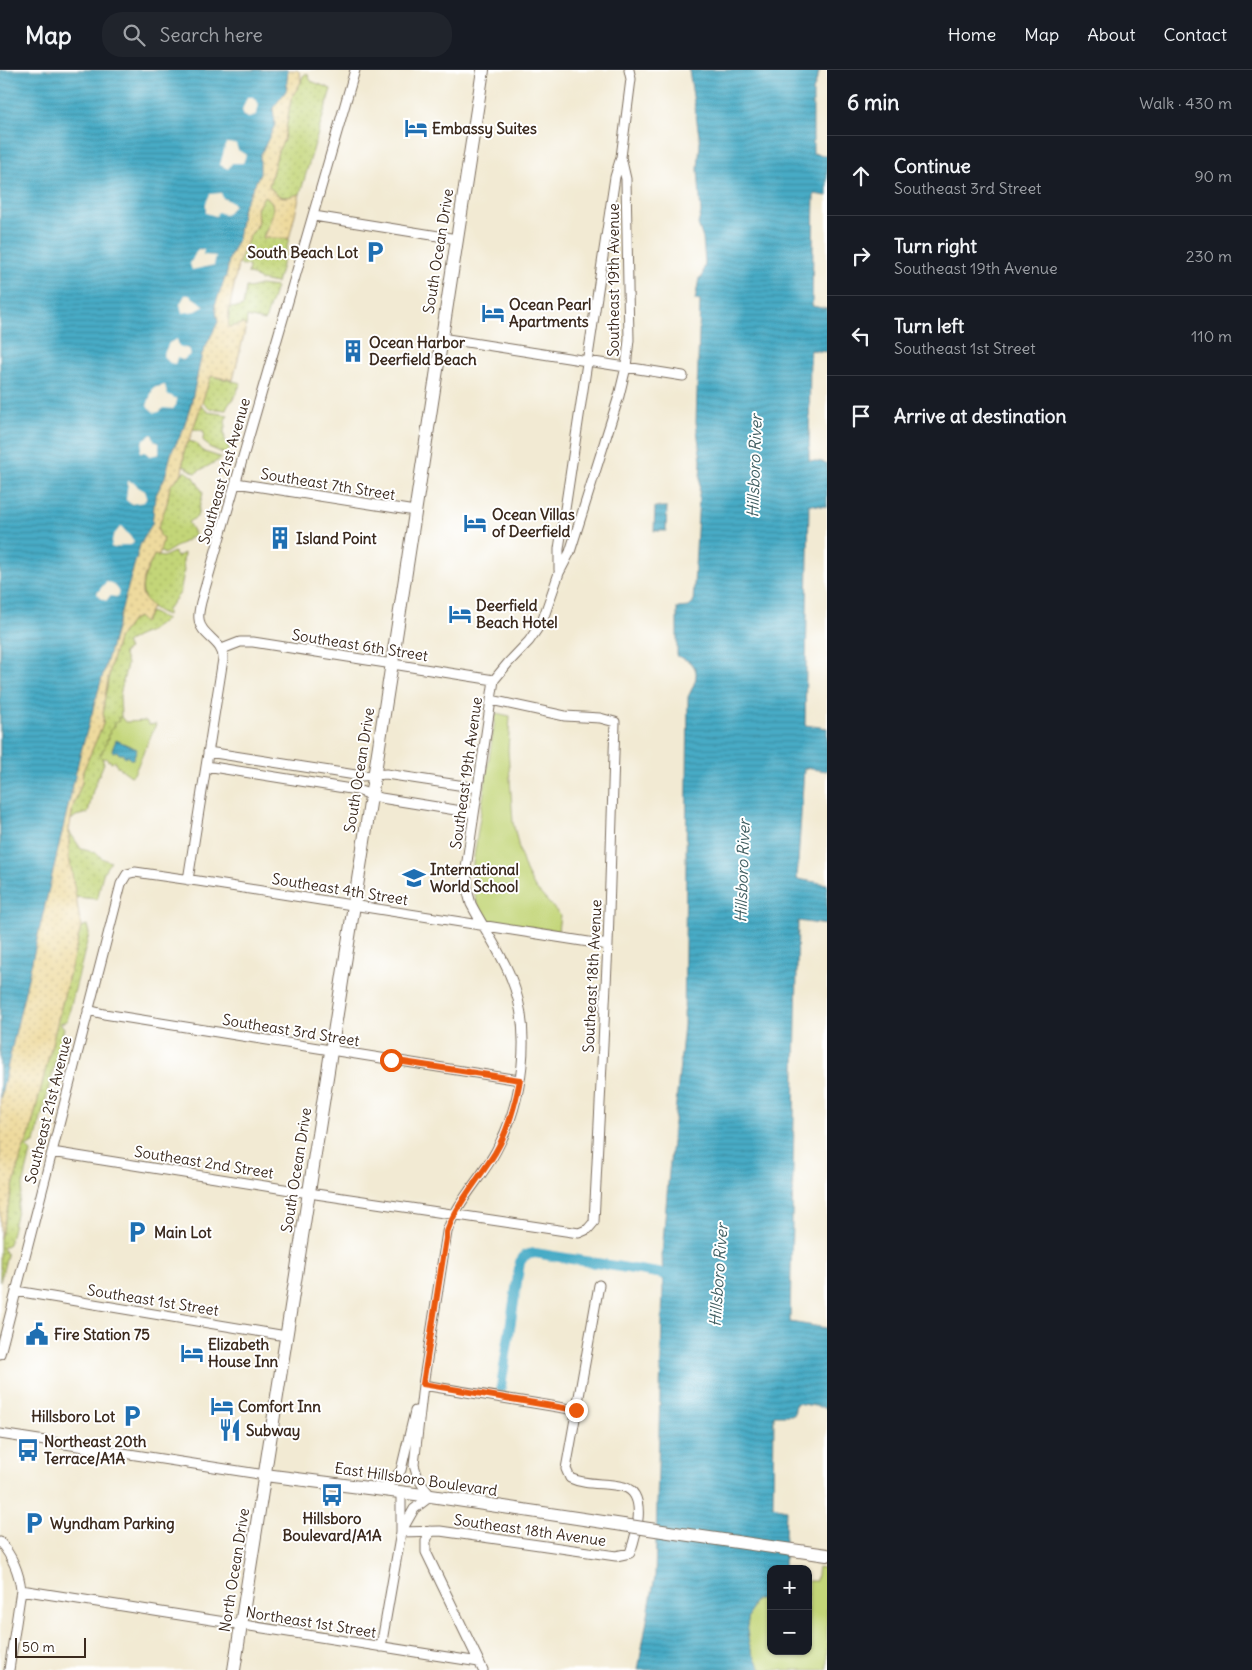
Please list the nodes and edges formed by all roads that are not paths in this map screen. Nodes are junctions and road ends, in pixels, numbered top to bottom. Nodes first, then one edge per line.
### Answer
1 (355, 70) edge
2 (483, 70) edge
3 (630, 71) edge
4 (621, 157) junction
5 (314, 216) junction
6 (457, 239) junction
7 (441, 338) junction
8 (587, 361) junction
9 (626, 367) junction
10 (683, 376) dead end
11 (236, 483) junction
12 (415, 511) junction
13 (559, 573) junction
14 (222, 649) junction
15 (392, 664) junction
16 (494, 680) junction
17 (491, 700) junction
18 (208, 752) junction
19 (206, 766) junction
20 (375, 775) junction
21 (478, 788) junction
22 (371, 795) junction
23 (474, 813) junction
24 (127, 874) joint
25 (188, 880) junction
26 (353, 905) junction
27 (482, 926) junction
28 (608, 946) junction
29 (88, 1010) junction
30 (331, 1051) junction
31 (520, 1080) junction
32 (52, 1152) junction
33 (309, 1193) junction
34 (454, 1215) junction
35 (588, 1229) joint
36 (599, 1285) dead end
37 (16, 1291) junction
38 (286, 1336) junction
39 (0, 1354) edge
40 (423, 1384) junction
41 (576, 1410) junction
42 (0, 1434) edge
43 (266, 1474) junction
44 (382, 1490) junction
45 (401, 1492) junction
46 (431, 1496) junction
47 (430, 1531) junction
48 (401, 1532) junction
49 (0, 1542) edge
50 (824, 1554) edge
51 (21, 1590) junction
52 (241, 1625) junction
53 (381, 1647) junction
54 (481, 1666) edge
55 (9, 1670) edge
56 (234, 1670) edge

1 - 5 street, Southeast 21st Avenue
2 - 6 main road, South Ocean Drive
3 - 4 street, Southeast 19th Avenue
4 - 8 street, Southeast 19th Avenue
4 - 9 street, Southeast 19th Avenue
5 - 6 street
5 - 11 street, Southeast 21st Avenue
6 - 7 main road, South Ocean Drive
7 - 8 street
7 - 12 main road, South Ocean Drive
8 - 9 street
8 - 13 street, Southeast 19th Avenue
9 - 10 street
9 - 13 street, Southeast 19th Avenue
11 - 12 street, Southeast 7th Street
11 - 14 street, Southeast 21st Avenue
12 - 15 main road, South Ocean Drive
13 - 16 street, Southeast 19th Avenue
14 - 15 street, Southeast 6th Street
14 - 18 street
15 - 16 street, Southeast 6th Street
15 - 20 main road, South Ocean Drive
16 - 17 street, Southeast 19th Avenue
17 - 21 street, Southeast 19th Avenue
17 - 28 street, Southeast 18th Avenue
18 - 19 street
18 - 20 street
19 - 22 street
19 - 25 street
20 - 21 street
20 - 22 main road, South Ocean Drive
21 - 23 street, Southeast 19th Avenue
22 - 23 street
22 - 26 main road, South Ocean Drive
23 - 27 street, Southeast 19th Avenue
24 - 25 street, Southeast 4th Street
24 - 29 street, Southeast 21st Avenue
25 - 26 street, Southeast 4th Street
26 - 27 street, Southeast 4th Street
26 - 30 main road, South Ocean Drive
27 - 28 street, Southeast 4th Street
27 - 31 street, Southeast 19th Avenue
28 - 35 street, Southeast 18th Avenue
29 - 30 street, Southeast 3rd Street
29 - 32 street, Southeast 21st Avenue
30 - 31 street, Southeast 3rd Street
30 - 33 main road, South Ocean Drive
31 - 34 street, Southeast 19th Avenue
32 - 33 street, Southeast 2nd Street
32 - 37 street, Southeast 21st Avenue
33 - 34 street, Southeast 2nd Street
33 - 38 main road, South Ocean Drive
34 - 35 street, Southeast 2nd Street
34 - 40 street, Southeast 19th Avenue
36 - 41 street, Southeast 18th Avenue
37 - 38 street, Southeast 1st Street
37 - 39 street, Southeast 21st Avenue
38 - 43 main road, South Ocean Drive
40 - 41 street
40 - 44 street, Southeast 19th Avenue
40 - 46 street, Southeast 19th Avenue
41 - 47 street, Southeast 18th Avenue
42 - 43 street, East Hillsboro Boulevard
43 - 44 main road, East Hillsboro Boulevard
43 - 52 main road, North Ocean Drive
44 - 45 main road, East Hillsboro Boulevard
45 - 46 main road, East Hillsboro Boulevard
45 - 48 street
46 - 48 street
46 - 50 main road, East Hillsboro Boulevard, bridge
47 - 48 street, Southeast 18th Avenue
47 - 54 street
48 - 53 street
49 - 51 street
51 - 52 street, Northeast 1st Street
51 - 55 street
52 - 53 street, Northeast 1st Street
52 - 56 main road, North Ocean Drive
53 - 54 street, Northeast 1st Street

